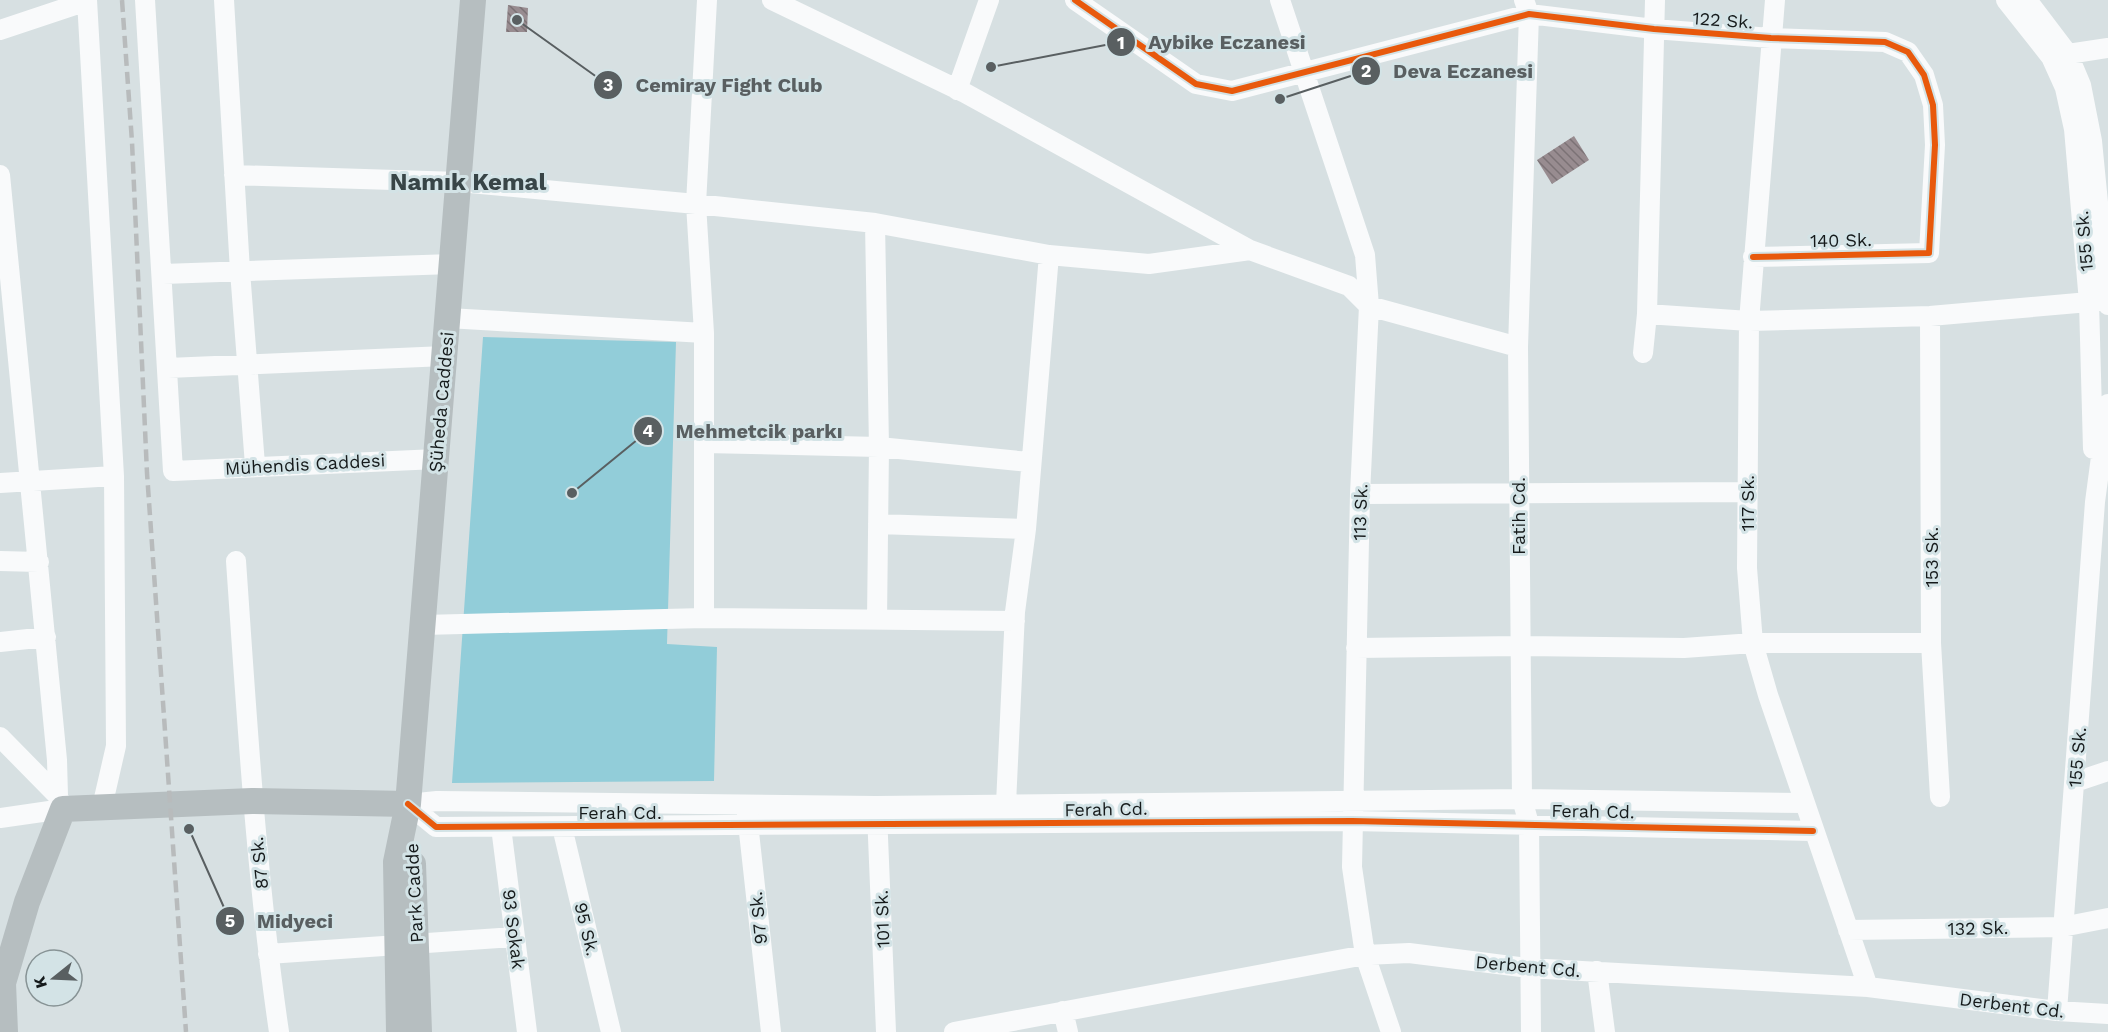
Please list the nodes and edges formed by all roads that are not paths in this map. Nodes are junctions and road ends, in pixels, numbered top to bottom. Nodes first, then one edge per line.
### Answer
1 (145, 0) edge
2 (224, 0) edge
3 (473, 0) edge
4 (707, 0) edge
5 (772, 0) edge
6 (989, 0) edge
7 (1075, 0) edge
8 (1280, 0) edge
9 (1655, 0) edge
10 (1775, 0) edge
11 (2006, 0) edge
12 (2027, 0) edge
13 (87, 1) edge
14 (1527, 7) edge
15 (1654, 29) junction
16 (0, 30) edge
17 (1770, 38) junction
18 (2108, 48) edge
19 (2068, 54) junction
20 (1307, 73) junction
21 (957, 90) junction
22 (234, 174) junction
23 (0, 175) edge
24 (459, 182) junction
25 (696, 204) junction
26 (875, 223) junction
27 (1250, 250) junction
28 (1929, 253) joint
29 (1049, 255) junction
30 (1753, 257) junction
31 (452, 264) junction
32 (240, 271) junction
33 (163, 274) junction
34 (2099, 303) edge
35 (1368, 306) junction
36 (1647, 315) junction
37 (1930, 316) junction
38 (448, 318) junction
39 (1749, 321) junction
40 (704, 333) junction
41 (1518, 347) junction
42 (1643, 353) dead end
43 (445, 356) junction
44 (247, 365) junction
45 (168, 368) junction
46 (2108, 404) edge
47 (704, 443) junction
48 (879, 447) junction
49 (437, 459) junction
50 (1029, 462) junction
51 (255, 465) junction
52 (114, 476) junction
53 (0, 483) edge
54 (32, 483) junction
55 (1518, 492) junction
56 (1746, 492) junction
57 (1360, 494) junction
58 (2095, 502) junction
59 (878, 524) junction
60 (1026, 529) junction
61 (0, 561) edge
62 (236, 561) dead end
63 (39, 562) junction
64 (704, 618) junction
65 (877, 620) junction
66 (1015, 621) junction
67 (423, 625) junction
68 (46, 637) junction
69 (0, 642) edge
70 (1753, 643) junction
71 (1931, 643) junction
72 (1519, 646) junction
73 (1356, 648) junction
74 (0, 737) edge
75 (2108, 771) edge
76 (2074, 782) junction
77 (1940, 797) dead end
78 (1522, 799) junction
79 (252, 801) junction
80 (60, 802) junction
81 (1804, 803) junction
82 (408, 804) junction
83 (746, 804) junction
84 (1006, 804) junction
85 (876, 806) junction
86 (102, 807) junction
87 (1352, 812) junction
88 (0, 818) edge
89 (1529, 824) junction
90 (748, 826) junction
91 (878, 826) junction
92 (501, 827) junction
93 (562, 827) junction
94 (1813, 831) junction
95 (2108, 918) edge
96 (2062, 927) junction
97 (1848, 930) junction
98 (515, 937) junction
99 (407, 943) junction
100 (268, 954) junction
101 (1365, 955) junction
102 (1528, 968) junction
103 (1597, 971) junction
104 (2, 981) edge
105 (1868, 987) junction
106 (1063, 1011) junction
107 (2057, 1011) junction
108 (2108, 1014) edge
109 (961, 1031) edge
110 (4, 1032) edge
111 (279, 1032) edge
112 (399, 1032) edge
113 (419, 1032) edge
114 (527, 1032) edge
115 (611, 1032) edge
116 (771, 1032) edge
117 (886, 1032) edge
118 (1068, 1032) edge
119 (1391, 1032) edge
120 (1531, 1032) edge
121 (1605, 1032) edge

1 - 33 street
2 - 22 street
3 - 24 main road, Şüheda Caddesi
4 - 25 street
5 - 21 street
6 - 21 street
7 - 20 street, 122 Sk.
8 - 20 street, 113 Sk.
9 - 15 street
10 - 17 street, 117 Sk.
11 - 34 street, 155 Sk.
12 - 19 street, 155 Sk.
13 - 16 street
13 - 52 street
14 - 15 street, 122 Sk.
14 - 20 street, 122 Sk.
14 - 41 street, Fatih Cd.
15 - 17 street, 122 Sk.
15 - 36 street
17 - 28 street, 122 Sk.
17 - 30 street, 117 Sk.
18 - 19 street
19 - 34 street, 155 Sk.
20 - 35 street, 113 Sk.
21 - 27 street
22 - 24 street
22 - 32 street
23 - 54 street
24 - 25 street
24 - 31 main road, Şüheda Caddesi
25 - 26 street
25 - 40 street
26 - 29 street
26 - 48 street
27 - 29 street
27 - 35 street
28 - 30 street, 140 Sk.
29 - 50 street
30 - 39 street, 117 Sk.
31 - 32 street
31 - 38 main road, Şüheda Caddesi
32 - 33 street
32 - 44 street
33 - 45 street
34 - 37 street
34 - 58 street, 155 Sk.
35 - 41 street
35 - 57 street, 113 Sk.
36 - 39 street
36 - 42 street
37 - 39 street
37 - 71 street, 153 Sk.
38 - 40 street
38 - 43 main road, Şüheda Caddesi
39 - 56 street, 117 Sk.
40 - 47 street
41 - 55 street, Fatih Cd.
43 - 44 street
43 - 49 main road, Şüheda Caddesi
44 - 45 street
44 - 51 street
45 - 51 street, Mühendis Caddesi
46 - 58 street, 155 Sk.
47 - 48 street
47 - 64 street
48 - 50 street
48 - 59 street
49 - 51 street, Mühendis Caddesi
49 - 67 main road, Şüheda Caddesi
50 - 60 street
52 - 54 street
52 - 86 street
53 - 54 street
54 - 63 street
55 - 56 street
55 - 57 street
55 - 72 street, Fatih Cd.
56 - 70 street, 117 Sk.
57 - 73 street, 113 Sk.
58 - 76 street, 155 Sk.
59 - 60 street
59 - 65 street
60 - 66 street
61 - 63 street
62 - 79 street, 87 Sk.
63 - 68 street
64 - 65 street
64 - 67 street
65 - 66 street
66 - 84 street
67 - 82 main road, Şüheda Caddesi
68 - 69 street
68 - 80 street
70 - 71 street
70 - 72 street
70 - 81 street, 117 Sk.
71 - 77 street, 153 Sk.
72 - 73 street
72 - 78 street, Fatih Cd.
73 - 87 street, 113 Sk.
74 - 80 street
75 - 76 street
76 - 96 street, 155 Sk.
78 - 81 street, Ferah Cd.
78 - 87 street, Ferah Cd.
78 - 89 street, Fatih Cd.
79 - 82 main road
79 - 86 main road
79 - 100 street, 87 Sk.
80 - 86 main road
80 - 88 street
80 - 104 main road
81 - 94 street, 117 Sk.
82 - 83 street, Ferah Cd.
82 - 92 street, Ferah Cd.
82 - 99 main road, Park Cadde
83 - 85 street, Ferah Cd.
83 - 90 street, 97 Sk.
84 - 85 street, Ferah Cd.
84 - 87 street, Ferah Cd.
85 - 91 street, 101 Sk.
87 - 89 street, Ferah Cd.
87 - 91 street, Ferah Cd.
87 - 101 street, 113 Sk.
89 - 94 street, Ferah Cd.
89 - 102 street, Fatih Cd.
90 - 91 street, Ferah Cd.
90 - 93 street, Ferah Cd.
90 - 116 street, 97 Sk.
91 - 117 street, 101 Sk.
92 - 93 street, Ferah Cd.
92 - 98 street, 93 Sokak
93 - 115 street, 95 Sk.
94 - 97 street, 117 Sk.
95 - 96 street, 132 Sk.
96 - 97 street, 132 Sk.
96 - 107 street, 155 Sk.
97 - 105 street, 117 Sk.
98 - 99 street
98 - 114 street, 93 Sokak
99 - 100 street
99 - 112 main road, Park Cadde
99 - 113 main road, Park Cadde
100 - 111 street, 87 Sk.
101 - 102 street, Derbent Cd.
101 - 106 street, Derbent Cd.
101 - 119 street, 113 Sk.
102 - 103 street, Derbent Cd.
102 - 120 street, Fatih Cd.
103 - 105 street, Derbent Cd.
103 - 121 street
104 - 110 main road
105 - 107 street, Derbent Cd.
106 - 109 street, Derbent Cd.
106 - 118 street
107 - 108 street, Derbent Cd.

